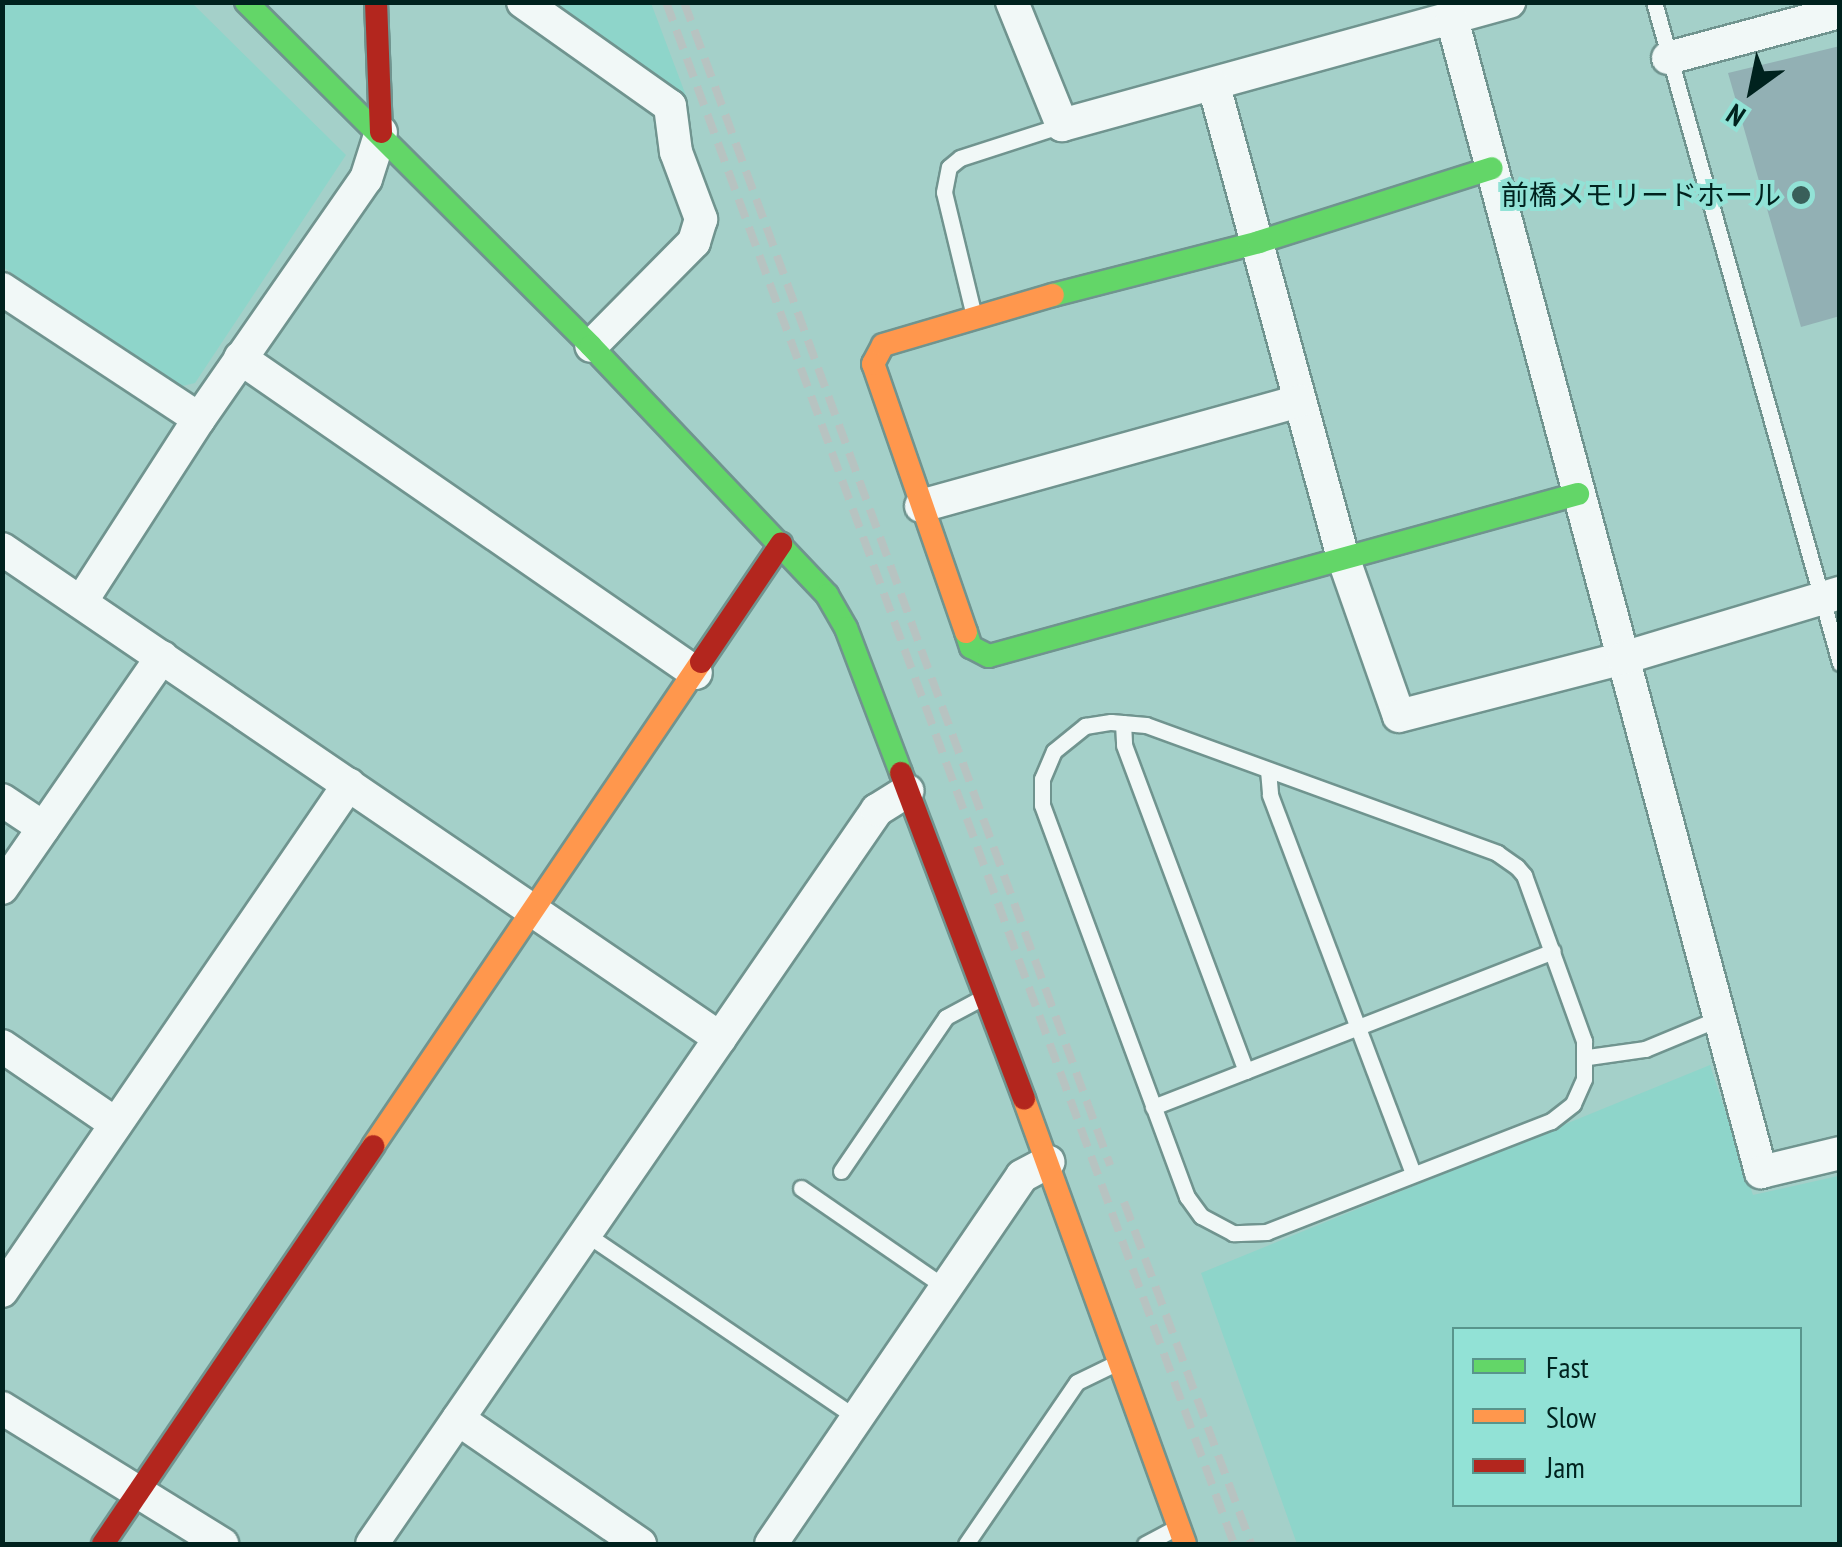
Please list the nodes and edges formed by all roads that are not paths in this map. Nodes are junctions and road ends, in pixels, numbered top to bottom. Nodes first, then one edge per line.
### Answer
1 (246, 2) edge
2 (376, 2) edge
3 (523, 2) edge
4 (1012, 2) edge
5 (1509, 2) edge
6 (1654, 2) edge
7 (1840, 12) edge
8 (1452, 19) junction
9 (1668, 58) junction
10 (1214, 86) junction
11 (1062, 126) junction
12 (381, 132) junction
13 (1492, 168) junction
14 (1259, 242) junction
15 (2, 290) edge
16 (974, 316) junction
17 (591, 346) junction
18 (240, 358) junction
19 (1300, 401) junction
20 (199, 419) junction
21 (1578, 494) junction
22 (920, 506) junction
23 (781, 544) junction
24 (2, 549) edge
25 (1344, 560) junction
26 (1831, 595) edge
27 (81, 602) junction
28 (162, 657) junction
29 (1622, 658) junction
30 (1840, 664) edge
31 (696, 673) junction
32 (1123, 723) junction
33 (1268, 770) junction
34 (349, 784) junction
35 (908, 791) junction
36 (2, 800) edge
37 (44, 828) junction
38 (2, 888) edge
39 (533, 909) junction
40 (1554, 951) junction
41 (985, 996) junction
42 (1720, 1018) junction
43 (1359, 1028) junction
44 (720, 1038) junction
45 (2, 1046) edge
46 (1588, 1057) junction
47 (1246, 1071) junction
48 (1153, 1107) junction
49 (116, 1124) junction
50 (1840, 1153) edge
51 (1048, 1162) junction
52 (840, 1171) dead end
53 (1413, 1173) junction
54 (801, 1188) dead end
55 (586, 1234) junction
56 (946, 1288) junction
57 (2, 1291) edge
58 (1119, 1361) junction
59 (2, 1408) edge
60 (857, 1418) junction
61 (458, 1419) junction
62 (139, 1492) junction
63 (1181, 1535) edge
64 (103, 1544) edge
65 (222, 1544) edge
66 (372, 1544) edge
67 (640, 1544) edge
68 (771, 1544) edge
69 (966, 1544) edge
70 (1145, 1544) edge

1 - 12 street
2 - 12 street
3 - 17 street
4 - 11 street
5 - 8 street
6 - 9 lane
7 - 9 street
8 - 10 street
8 - 13 street
9 - 26 lane
10 - 11 street
10 - 14 street
11 - 16 lane
12 - 17 street
12 - 18 street
13 - 14 street
13 - 21 street
14 - 16 street
14 - 19 street
15 - 20 street
16 - 22 street
17 - 23 street
18 - 20 street
18 - 31 street
19 - 22 street
19 - 25 street
20 - 27 street
21 - 25 street
21 - 29 street
22 - 25 street
23 - 31 street
23 - 35 street
24 - 27 street
25 - 29 street
26 - 29 street
26 - 30 lane
27 - 28 street
28 - 34 street
28 - 37 street
29 - 42 street
31 - 39 street
32 - 33 lane
32 - 47 lane
32 - 48 lane
33 - 40 lane
33 - 43 lane
34 - 39 street
34 - 49 street
35 - 41 street
35 - 44 street
36 - 37 street
37 - 38 street
39 - 44 street
39 - 62 street
40 - 43 lane
40 - 46 lane
41 - 51 street
41 - 52 lane
42 - 46 lane
42 - 50 street
43 - 47 lane
43 - 53 lane
44 - 55 street
45 - 49 street
46 - 53 lane
47 - 48 lane
48 - 53 lane
49 - 57 street
51 - 56 street
51 - 58 street
54 - 56 lane
55 - 60 lane
55 - 61 street
56 - 60 street
58 - 63 street
58 - 69 lane
59 - 62 street
60 - 68 street
61 - 66 street
61 - 67 street
62 - 64 street
62 - 65 street
63 - 70 lane

